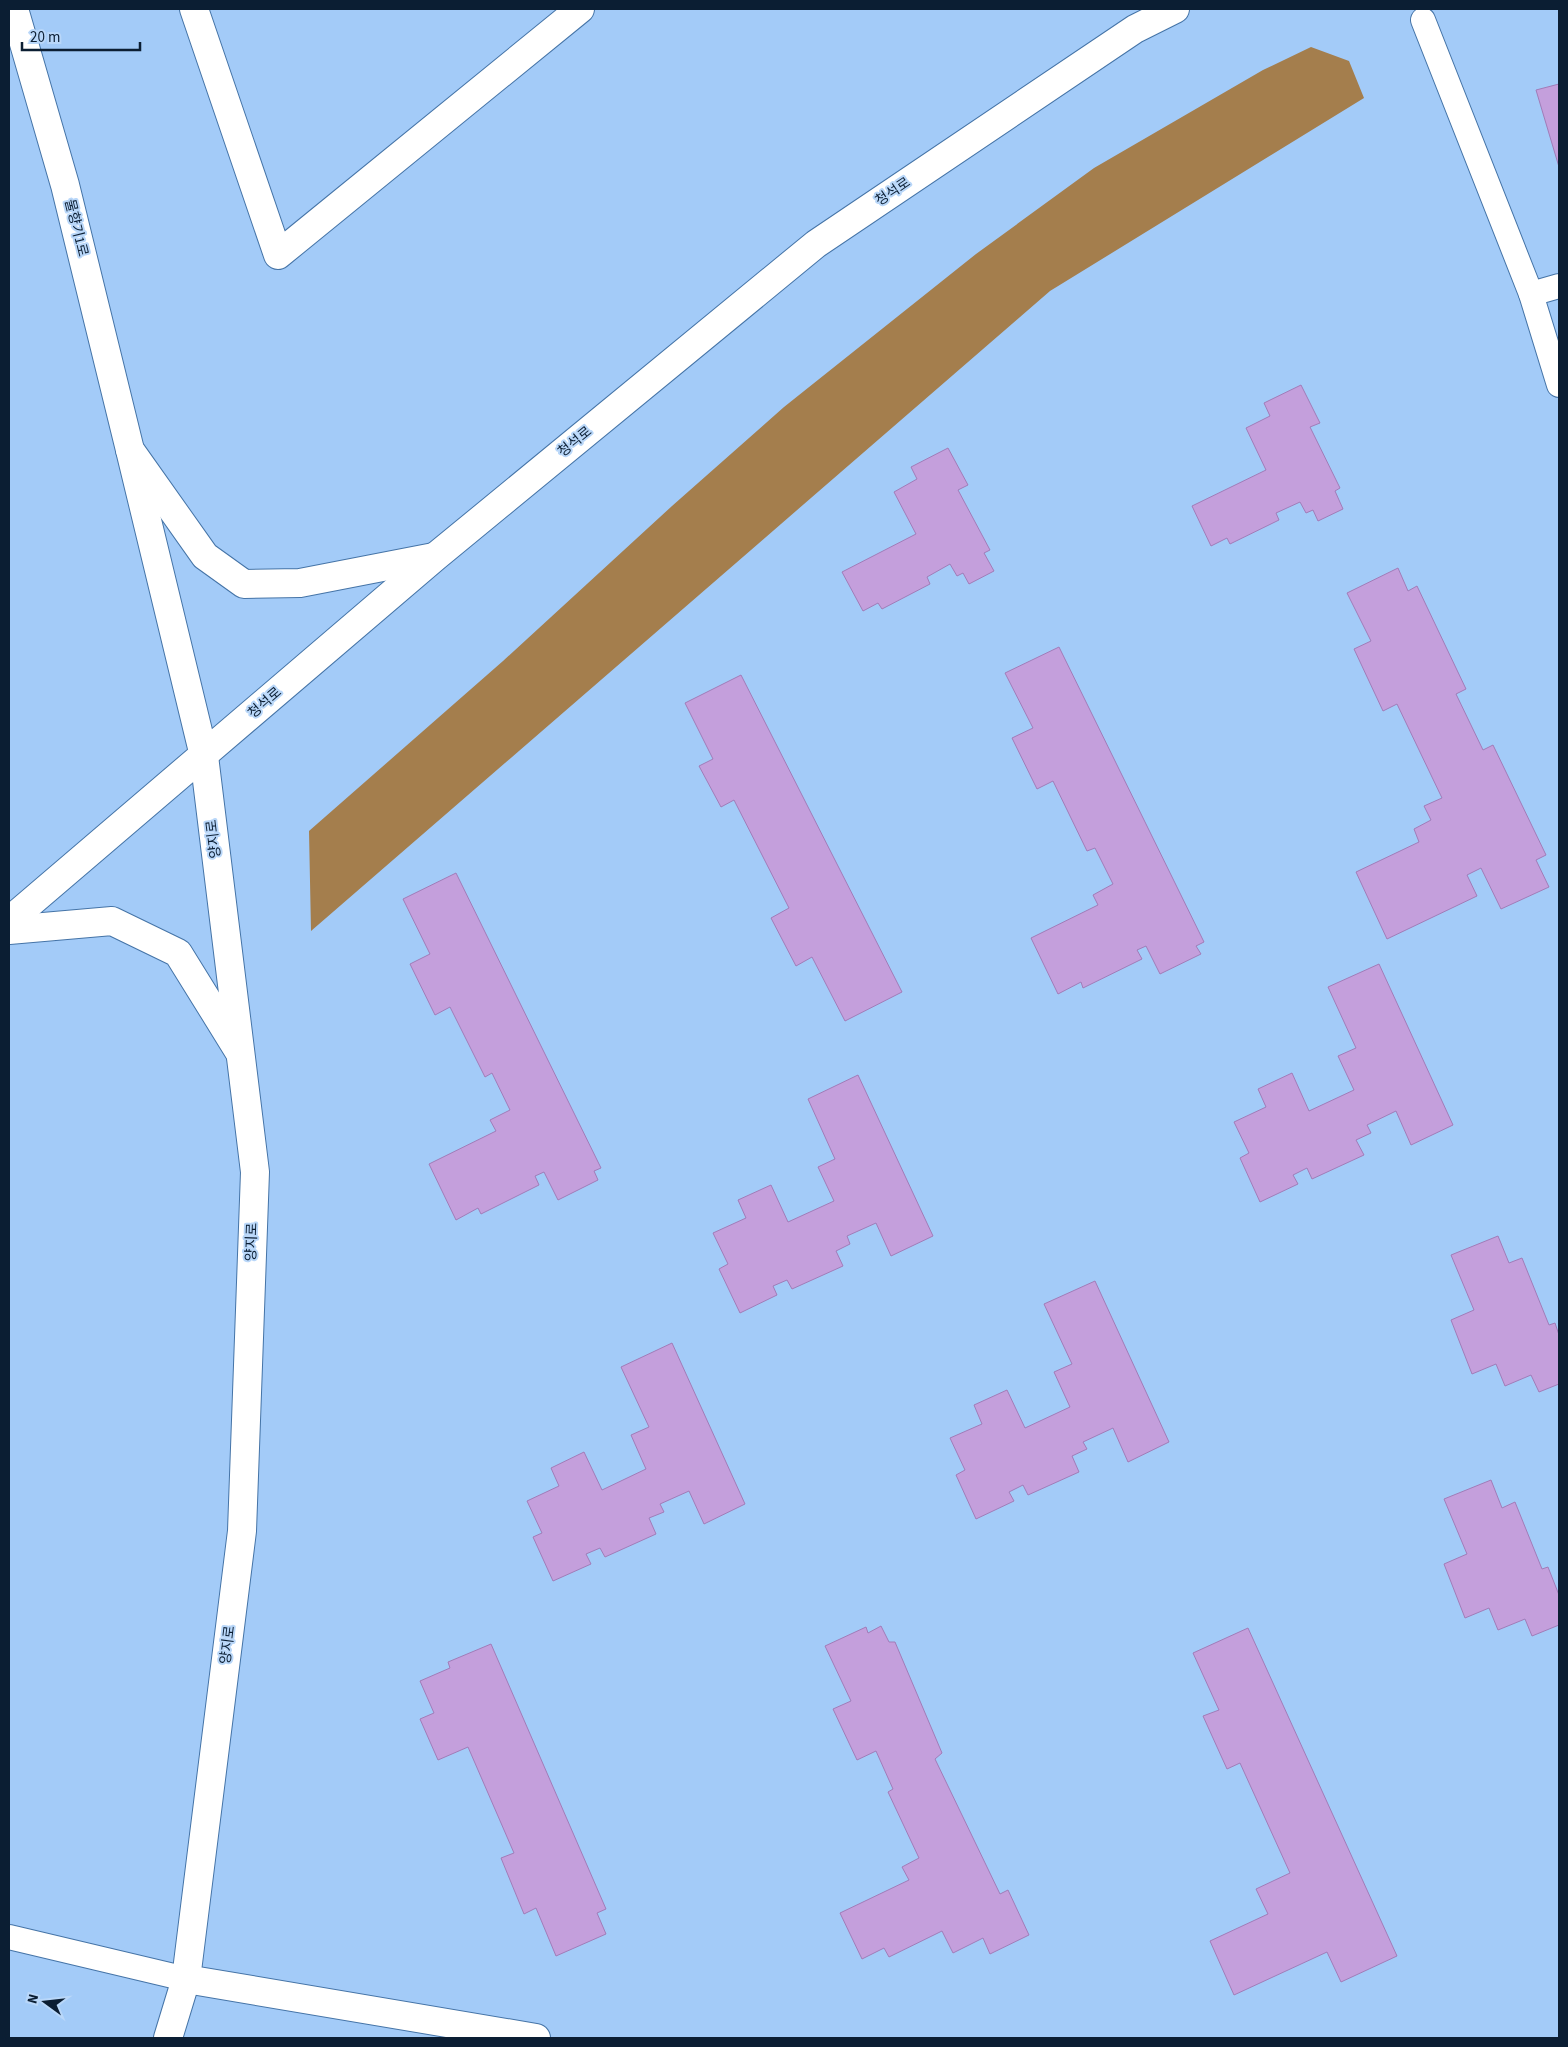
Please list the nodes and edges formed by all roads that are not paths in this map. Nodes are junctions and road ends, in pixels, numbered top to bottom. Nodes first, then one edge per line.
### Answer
1 (14, 9) edge
2 (194, 9) edge
3 (580, 9) edge
4 (1175, 9) edge
5 (1423, 20) dead end
6 (1559, 286) edge
7 (1531, 294) junction
8 (1559, 385) edge
9 (130, 450) junction
10 (435, 556) junction
11 (204, 756) junction
12 (9, 921) edge
13 (9, 930) edge
14 (240, 1054) junction
15 (9, 1937) edge
16 (186, 1979) junction
17 (168, 2038) edge
18 (536, 2038) edge

1 - 9 street, 물향기1로
2 - 3 street
4 - 10 street, 청석로
5 - 7 lane
6 - 7 lane
7 - 8 lane
9 - 10 street
9 - 11 street, 양지로
10 - 11 street, 청석로
11 - 12 street, 청석로
11 - 14 street, 양지로
13 - 14 street
14 - 16 street, 양지로
15 - 16 lane
16 - 17 street, 양지로
16 - 18 street

